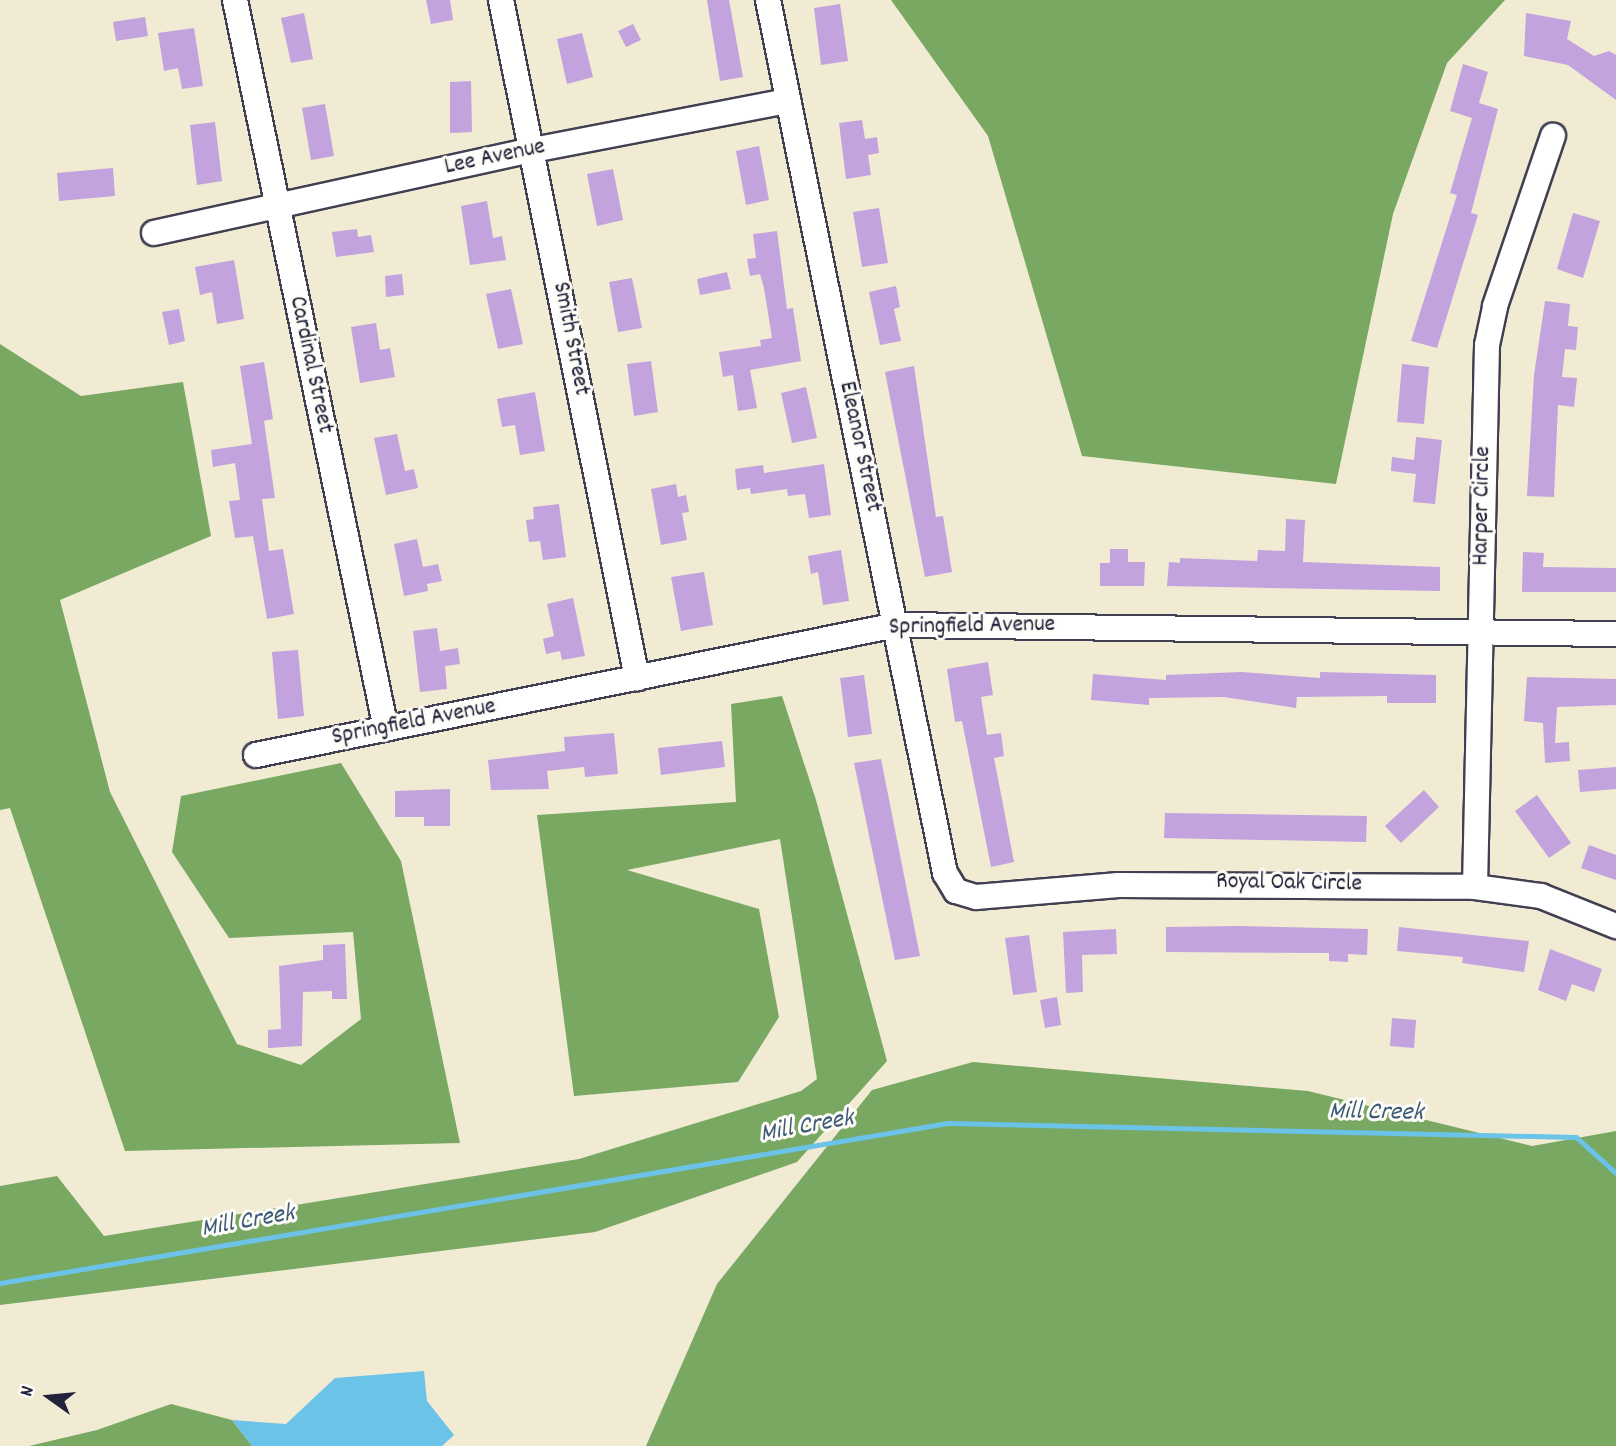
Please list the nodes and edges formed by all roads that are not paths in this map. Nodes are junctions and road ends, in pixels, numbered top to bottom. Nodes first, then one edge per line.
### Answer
1 (235, 0) edge
2 (501, 0) edge
3 (768, 0) edge
4 (788, 101) junction
5 (1553, 136) dead end
6 (533, 150) junction
7 (276, 205) junction
8 (154, 233) dead end
9 (896, 625) junction
10 (1480, 630) junction
11 (1616, 634) edge
12 (637, 678) junction
13 (386, 729) junction
14 (256, 755) dead end
15 (1475, 887) junction
16 (956, 891) joint
17 (1616, 926) edge

1 - 7 street, Cardinal Street
2 - 6 street, Smith Street
3 - 4 street, Eleanor Street
4 - 6 street, Lee Avenue
4 - 9 street, Eleanor Street
5 - 10 street, Harper Circle
6 - 7 street, Lee Avenue
6 - 12 street, Smith Street
7 - 8 street, Lee Avenue
7 - 13 street, Cardinal Street
9 - 10 street, Springfield Avenue
9 - 12 street, Springfield Avenue
9 - 16 street, Eleanor Street
10 - 11 street, Springfield Avenue
10 - 15 street, Harper Circle
12 - 13 street, Springfield Avenue
13 - 14 street, Springfield Avenue
15 - 16 street, Royal Oak Circle
15 - 17 street, Royal Oak Circle

